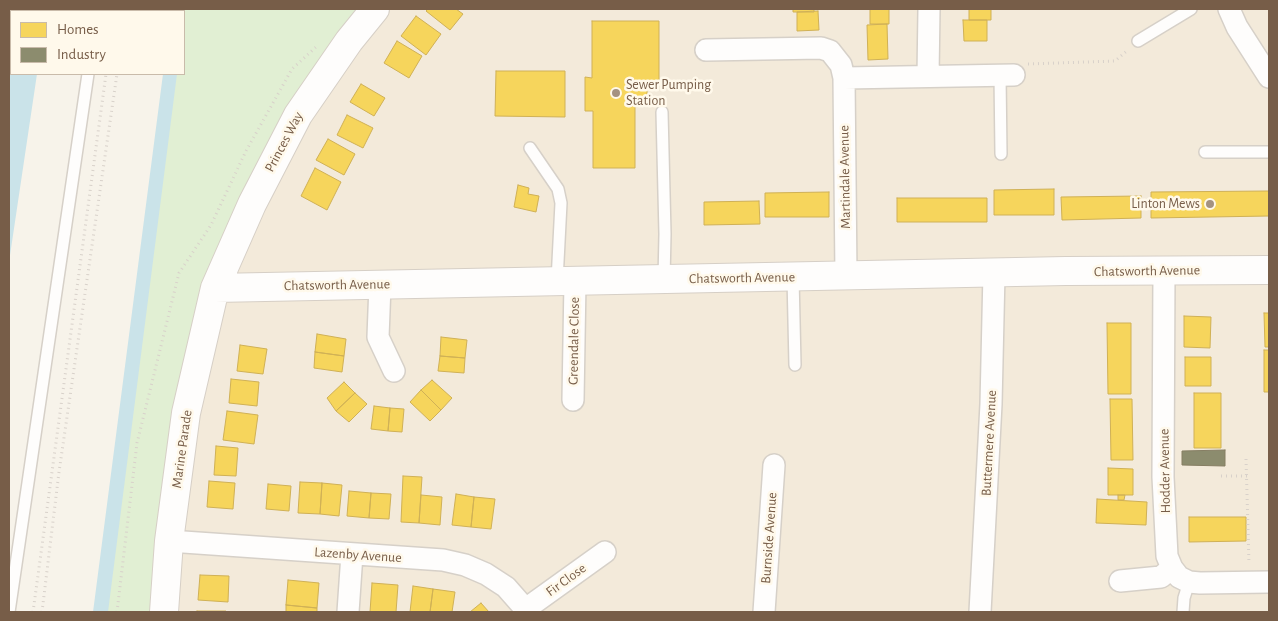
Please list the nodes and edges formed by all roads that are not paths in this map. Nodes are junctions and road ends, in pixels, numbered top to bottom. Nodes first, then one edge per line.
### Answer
1 (375, 9) edge
2 (929, 9) edge
3 (1191, 9) edge
4 (1229, 9) edge
5 (1138, 41) road end
6 (706, 50) dead end
7 (88, 75) edge
8 (1007, 75) joint
9 (928, 76) junction
10 (1269, 77) edge
11 (844, 78) junction
12 (662, 112) dead end
13 (530, 148) dead end
14 (1205, 152) dead end
15 (1269, 152) edge
16 (1001, 154) dead end
17 (1269, 270) edge
18 (1164, 271) junction
19 (994, 273) junction
20 (846, 276) junction
21 (793, 277) junction
22 (664, 279) junction
23 (566, 281) junction
24 (380, 285) junction
25 (215, 288) junction
26 (795, 365) dead end
27 (394, 371) dead end
28 (574, 400) dead end
29 (774, 465) dead end
30 (169, 541) junction
31 (605, 552) dead end
32 (352, 554) junction
33 (1172, 568) junction
34 (1120, 582) dead end
35 (1189, 582) junction
36 (1259, 582) edge
37 (527, 610) edge
38 (9, 612) edge
39 (164, 612) edge
40 (348, 612) edge
41 (764, 612) edge
42 (980, 612) edge
43 (1184, 612) edge

1 - 25 street, Princes Way
2 - 9 street
3 - 5 lane
4 - 10 street
6 - 11 street, Martindale Avenue
7 - 38 lane
8 - 9 street
8 - 16 lane
9 - 11 street
11 - 20 street, Martindale Avenue
12 - 22 lane
13 - 23 lane
14 - 15 lane
17 - 18 street, Chatsworth Avenue
18 - 19 street, Chatsworth Avenue
18 - 33 street, Hodder Avenue
19 - 20 street, Chatsworth Avenue
19 - 42 street, Buttermere Avenue
20 - 21 street, Chatsworth Avenue
21 - 22 street, Chatsworth Avenue
21 - 26 lane
22 - 23 street, Chatsworth Avenue
23 - 24 street, Chatsworth Avenue
23 - 28 street, Greendale Close
24 - 25 street, Chatsworth Avenue
24 - 27 street
25 - 30 street, Marine Parade
29 - 41 street, Burnside Avenue
30 - 32 street, Lazenby Avenue
30 - 39 street, Marine Parade
31 - 37 street, Fir Close
32 - 37 street, Lazenby Avenue
32 - 40 street
33 - 34 street
33 - 35 street
35 - 36 street
35 - 43 lane

